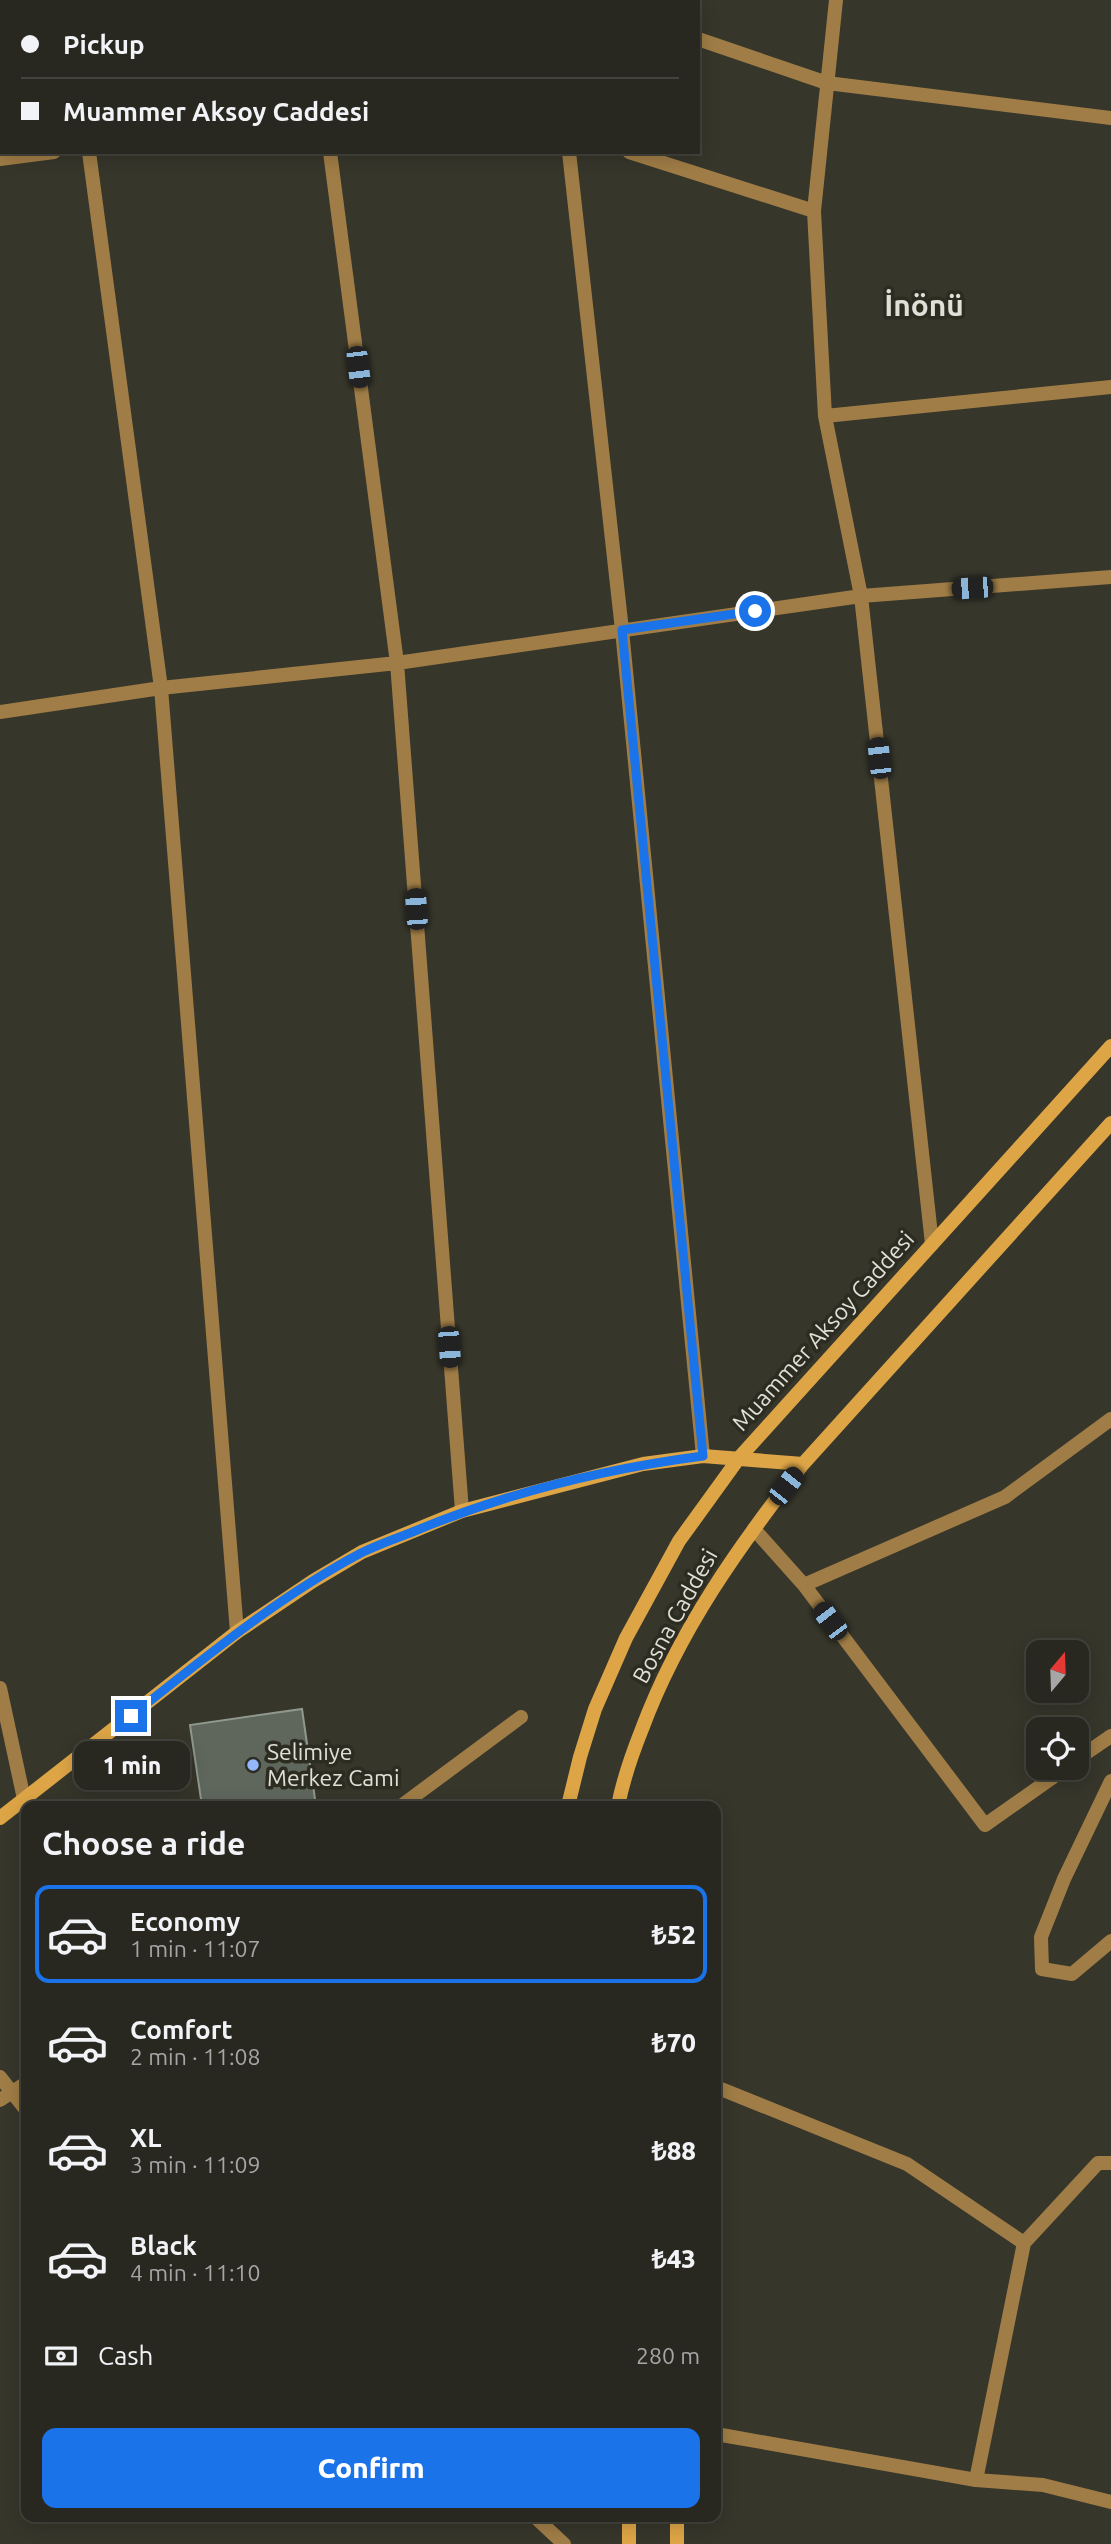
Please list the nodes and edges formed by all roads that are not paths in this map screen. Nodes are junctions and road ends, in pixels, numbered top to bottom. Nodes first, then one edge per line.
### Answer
1 (836, 0) edge
2 (700, 40) edge
3 (827, 83) junction
4 (1111, 118) edge
5 (39, 154) edge
6 (89, 154) edge
7 (330, 154) edge
8 (569, 154) edge
9 (635, 154) edge
10 (0, 159) edge
11 (814, 211) junction
12 (1111, 387) edge
13 (825, 416) junction
14 (1111, 577) edge
15 (861, 596) junction
16 (622, 630) junction
17 (397, 663) junction
18 (161, 688) junction
19 (0, 712) edge
20 (1111, 1046) edge
21 (1111, 1123) edge
22 (932, 1244) junction
23 (1111, 1419) edge
24 (703, 1456) junction
25 (740, 1458) junction
26 (803, 1464) junction
27 (462, 1511) junction
28 (754, 1529) junction
29 (804, 1585) junction
30 (237, 1632) junction
31 (0, 1688) edge
32 (521, 1717) dead end
33 (1111, 1736) edge
34 (1089, 1751) edge
35 (1049, 1780) edge
36 (1111, 1781) edge
37 (24, 1799) junction
38 (21, 1801) edge
39 (21, 1801) edge
40 (408, 1801) edge
41 (569, 1801) edge
42 (619, 1801) edge
43 (0, 1818) edge
44 (1111, 1941) edge
45 (0, 2077) edge
46 (21, 2086) edge
47 (721, 2089) edge
48 (6, 2097) edge
49 (21, 2107) edge
50 (1111, 2163) edge
51 (1024, 2243) junction
52 (721, 2435) edge
53 (976, 2480) junction
54 (1111, 2502) edge
55 (540, 2522) edge
56 (629, 2522) edge
57 (677, 2522) edge
58 (564, 2544) edge
59 (629, 2544) edge
60 (677, 2544) edge

1 - 3 street
2 - 3 street
3 - 4 street
3 - 11 street
5 - 10 street
6 - 18 street
7 - 17 street
8 - 16 street
9 - 11 street
11 - 13 street
12 - 13 street
13 - 15 street
14 - 15 street
15 - 16 street
15 - 22 street
16 - 17 street
16 - 24 street
17 - 18 street
17 - 27 street
18 - 19 street
18 - 30 street
20 - 22 main road, Muammer Aksoy Caddesi
21 - 26 main road, Bosna Caddesi
22 - 25 main road, Muammer Aksoy Caddesi
23 - 29 street
24 - 25 main road, Muammer Aksoy Caddesi
24 - 27 main road, Muammer Aksoy Caddesi
25 - 26 main road
25 - 41 main road, Bosna Caddesi
26 - 28 main road, Bosna Caddesi
27 - 30 main road, Muammer Aksoy Caddesi
28 - 29 street
28 - 42 main road, Bosna Caddesi
29 - 35 street
30 - 37 main road, Muammer Aksoy Caddesi
31 - 37 street
32 - 40 street
33 - 34 street
36 - 44 street
37 - 38 main road, Muammer Aksoy Caddesi
39 - 43 main road, Muammer Aksoy Caddesi
45 - 48 street
46 - 48 street
47 - 51 street
48 - 49 street
50 - 51 street
51 - 53 street
52 - 53 street
53 - 54 street
55 - 58 street
56 - 59 main road
57 - 60 main road

